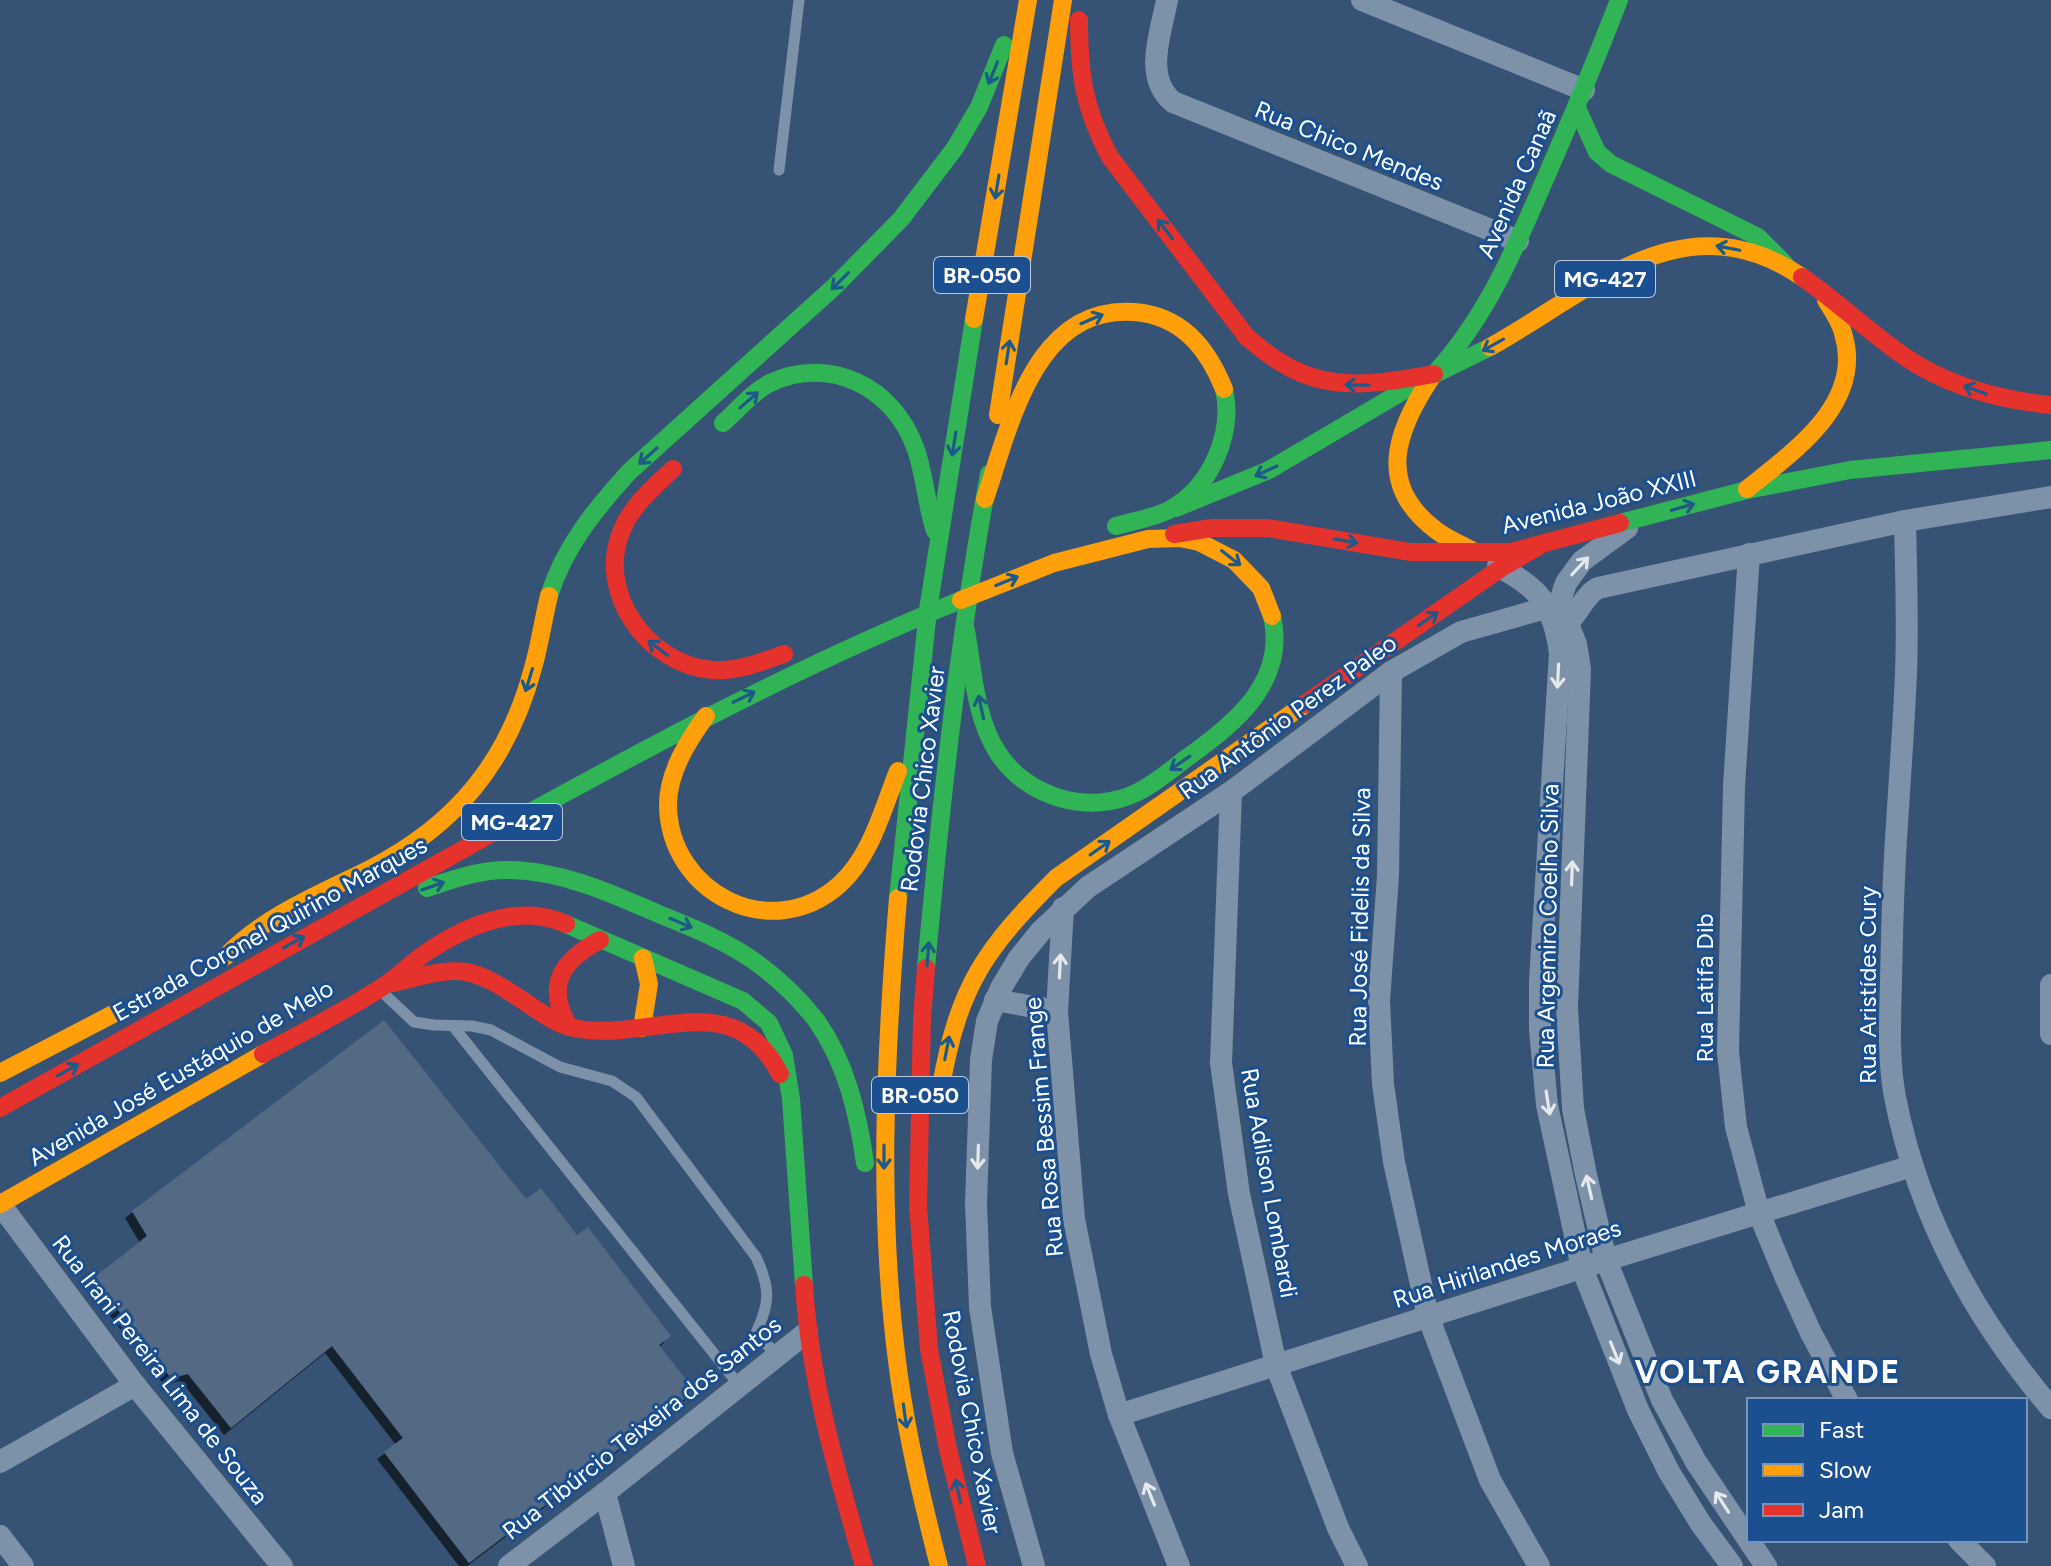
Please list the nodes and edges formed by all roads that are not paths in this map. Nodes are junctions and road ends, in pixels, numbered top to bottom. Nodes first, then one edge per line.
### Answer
1 (799, 0) edge
2 (1020, 0) edge
3 (1028, 0) edge
4 (1063, 0) edge
5 (1079, 0) edge
6 (1167, 0) edge
7 (1362, 0) edge
8 (1619, 0) edge
9 (1581, 99) junction
10 (779, 170) dead end
11 (1518, 241) junction
12 (1789, 269) junction
13 (1816, 287) junction
14 (1434, 374) junction
15 (2051, 405) edge
16 (711, 434) dead end
17 (2051, 450) edge
18 (690, 454) dead end
19 (1747, 490) junction
20 (2051, 497) edge
21 (985, 499) junction
22 (1168, 511) junction
23 (1637, 520) junction
24 (1905, 521) junction
25 (1096, 532) dead end
26 (1158, 537) junction
27 (1544, 543) junction
28 (938, 544) junction
29 (1477, 553) junction
30 (1749, 554) junction
31 (997, 565) dead end
32 (1501, 568) junction
33 (913, 598) dead end
34 (1558, 616) junction
35 (966, 625) junction
36 (1391, 672) junction
37 (706, 716) junction
38 (915, 732) junction
39 (1231, 792) junction
40 (1063, 908) junction
41 (332, 921) junction
42 (600, 940) junction
43 (643, 958) junction
44 (2051, 985) edge
45 (382, 987) junction
46 (995, 1000) junction
47 (137, 1001) dead end
48 (1057, 1011) junction
49 (453, 1026) junction
50 (569, 1027) junction
51 (642, 1028) junction
52 (2051, 1034) edge
53 (0, 1073) edge
54 (791, 1099) junction
55 (0, 1108) edge
56 (1912, 1166) junction
57 (0, 1204) edge
58 (1759, 1213) junction
59 (1606, 1260) junction
60 (1582, 1268) junction
61 (1428, 1316) junction
62 (892, 1318) junction
63 (807, 1332) junction
64 (929, 1349) junction
65 (778, 1354) junction
66 (1276, 1365) junction
67 (135, 1385) junction
68 (739, 1385) junction
69 (1846, 1398) edge
70 (2051, 1408) edge
71 (1119, 1415) junction
72 (0, 1462) edge
73 (605, 1493) junction
74 (0, 1536) edge
75 (1747, 1538) edge
76 (1750, 1542) edge
77 (1961, 1542) edge
78 (23, 1566) edge
79 (282, 1566) edge
80 (509, 1566) edge
81 (624, 1566) edge
82 (864, 1566) edge
83 (939, 1566) edge
84 (977, 1566) edge
85 (1034, 1566) edge
86 (1179, 1566) edge
87 (1357, 1566) edge
88 (1539, 1566) edge
89 (1732, 1566) edge
90 (1766, 1566) edge
91 (1985, 1566) edge

1 - 10 lane
2 -> 18 main road, Estrada Coronel Quirino Marques / MG-427
3 -> 28 main road, Rodovia Chico Xavier / BR-050
21 -> 4 main road, Rodovia Chico Xavier / BR-050
14 -> 5 main road
6 - 11 street, Rua Chico Mendes
7 - 9 street
8 - 9 main road, Avenida Canaã
9 - 11 main road, Avenida Canaã
9 - 12 main road
11 - 14 main road, Avenida Canaã
12 - 13 main road, MG-427
12 -> 14 main road, MG-427
15 -> 13 main road, MG-427
13 - 19 main road, MG-427
14 -> 22 main road, MG-427
14 - 29 main road
16 -> 28 main road
17 - 19 main road, Avenida João XXIII / MG-427
23 -> 19 main road, Avenida João XXIII / MG-427
20 - 24 street
21 -> 22 main road
21 - 35 main road, Rodovia Chico Xavier / BR-050
22 - 25 main road, MG-427
23 - 27 main road, Avenida João XXIII / MG-427
34 -> 23 street, Rua Argemiro Coelho Silva
24 - 30 street
24 - 56 street, Rua Aristídes Cury
26 -> 29 main road, Avenida João XXIII / MG-427
26 -> 35 main road
37 -> 26 main road, Estrada Coronel Quirino Marques / MG-427
27 - 29 main road, Avenida João XXIII / MG-427
27 - 32 main road
28 - 38 main road, Rodovia Chico Xavier / BR-050
29 - 32 street, Rua Argemiro Coelho Silva
30 - 34 street
30 - 58 street, Rua Latifa Dib
31 - 33 main road
32 - 34 street, Rua Argemiro Coelho Silva
64 -> 32 main road
34 - 36 street, Rua Antônio Perez Paleo
59 -> 34 street, Rua Argemiro Coelho Silva
34 -> 60 street, Rua Argemiro Coelho Silva
64 -> 35 main road, Rodovia Chico Xavier / BR-050
36 - 39 street, Rua Antônio Perez Paleo
36 - 61 street, Rua José Fidelis da Silva
37 - 38 main road
37 - 41 main road, Estrada Coronel Quirino Marques / MG-427
38 -> 62 main road, Rodovia Chico Xavier / BR-050
39 - 40 street, Rua Antônio Perez Paleo
39 - 66 street, Rua Adilson Lombardi
40 - 46 street, Rua Antônio Perez Paleo
48 -> 40 street, Rua Rosa Bessim Frange
55 -> 41 main road, Estrada Coronel Quirino Marques / MG-427
41 -> 62 main road
42 - 43 main road
42 - 45 main road
42 - 50 main road
43 - 51 main road
43 - 54 main road
44 - 52 street
45 - 49 lane
45 - 50 main road
45 - 57 main road, Avenida José Eustáquio de Melo
46 - 48 street
46 -> 85 street, Rua Antônio Perez Paleo
47 - 53 main road, Estrada Coronel Quirino Marques
48 - 71 street, Rua Rosa Bessim Frange
49 - 65 lane
49 - 68 lane
50 - 51 main road
51 - 54 main road
54 - 63 main road
56 - 58 street, Rua Hirilandes Moraes
56 - 70 street, Rua Aristídes Cury
57 - 67 street, Rua Irani Pereira Lima de Souza
58 - 59 street, Rua Hirilandes Moraes
58 - 69 street, Rua Latifa Dib
59 - 60 street, Rua Hirilandes Moraes
75 -> 59 street, Rua Argemiro Coelho Silva
60 - 61 street, Rua Hirilandes Moraes
60 -> 89 street, Rua Argemiro Coelho Silva
61 - 66 street, Rua Hirilandes Moraes
61 - 88 street, Rua José Fidelis da Silva
62 -> 83 main road, Rodovia Chico Xavier / BR-050
63 - 65 street, Rua Tibúrcio Teixeira dos Santos
63 - 82 main road
84 -> 64 main road, Rodovia Chico Xavier / BR-050
65 - 68 street, Rua Tibúrcio Teixeira dos Santos
66 - 71 street, Rua Hirilandes Moraes
66 - 87 street, Rua Adilson Lombardi
67 - 72 street
67 - 79 street, Rua Irani Pereira Lima de Souza
68 - 73 street, Rua Tibúrcio Teixeira dos Santos
86 -> 71 street, Rua Rosa Bessim Frange
73 - 80 street, Rua Tibúrcio Teixeira dos Santos
73 - 81 street
74 - 78 street
90 -> 76 street, Rua Argemiro Coelho Silva
77 - 91 street

